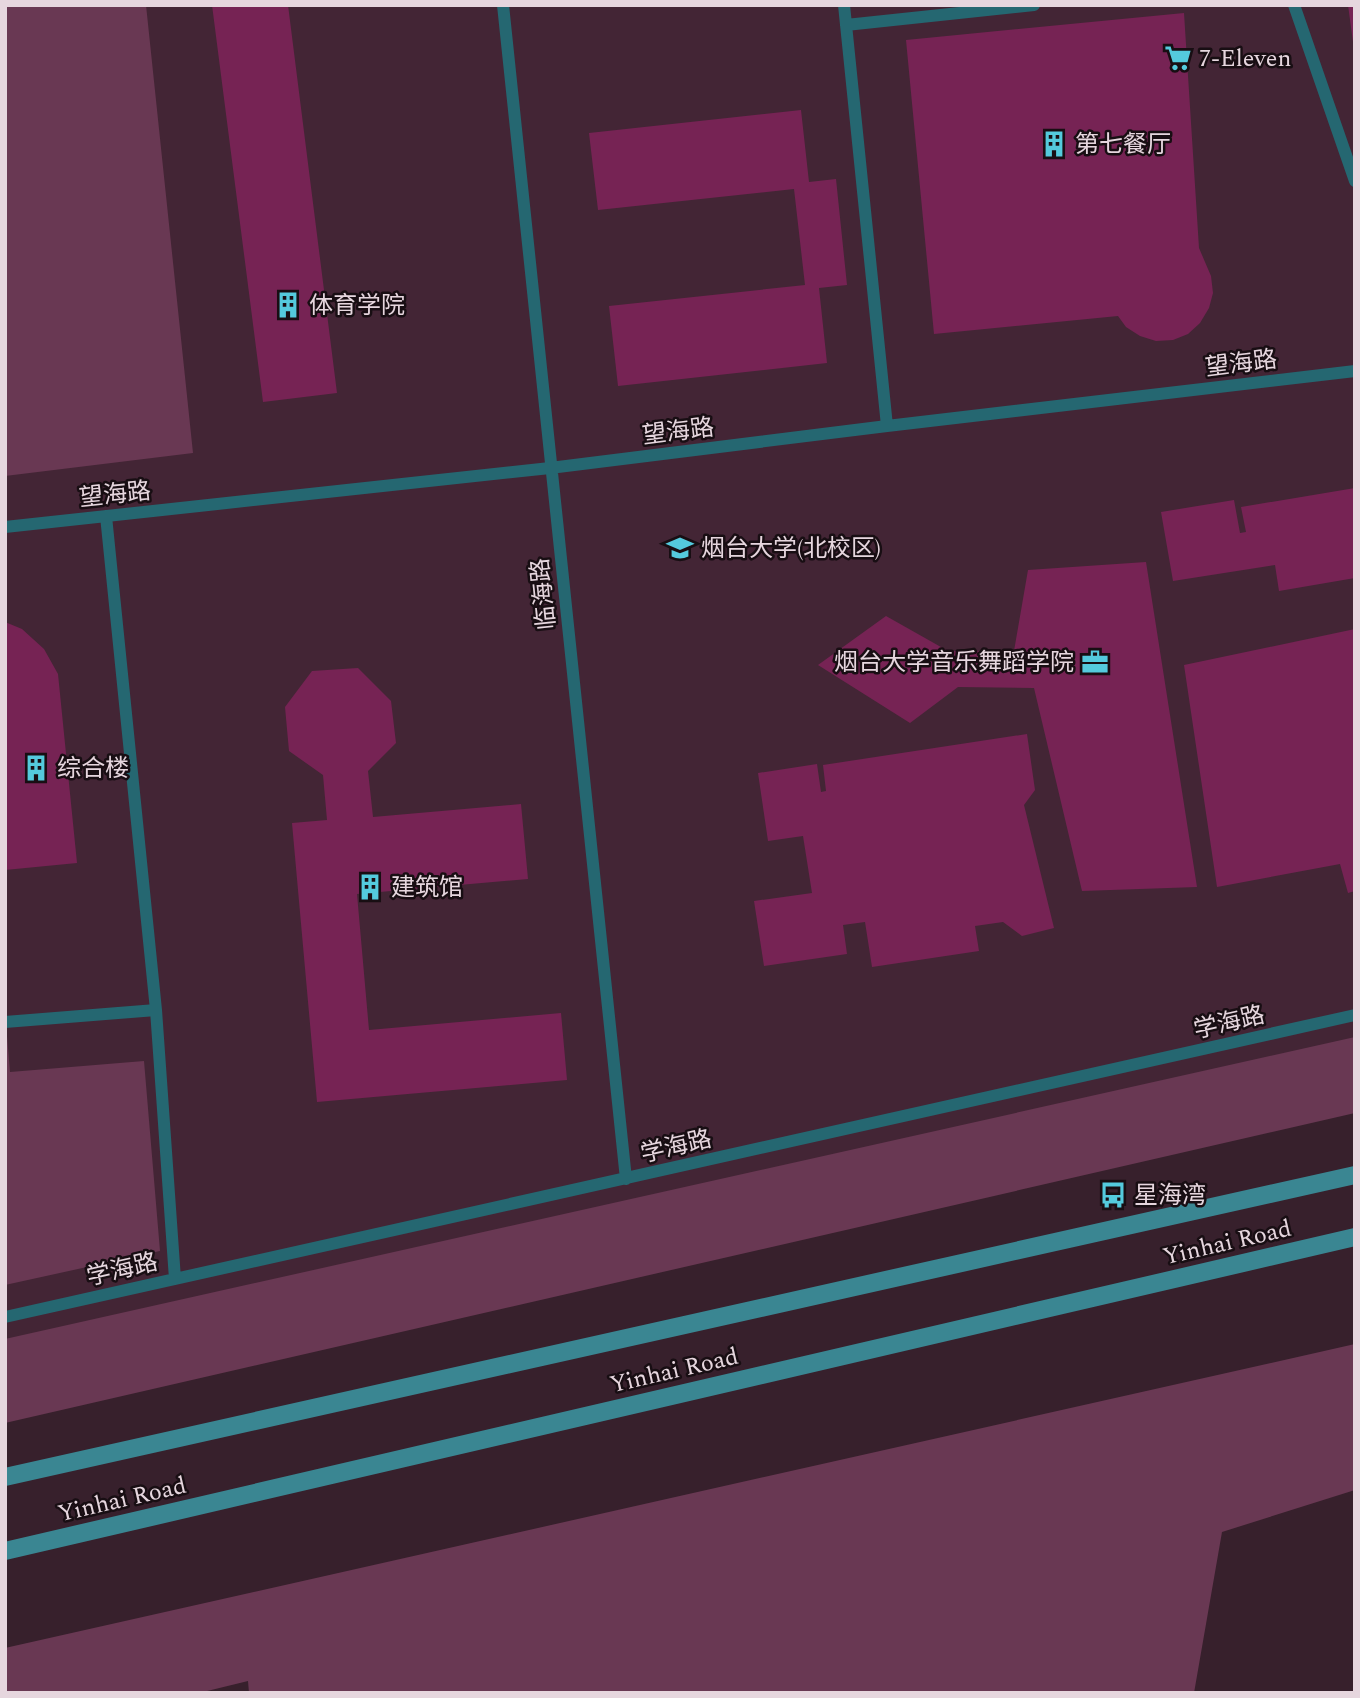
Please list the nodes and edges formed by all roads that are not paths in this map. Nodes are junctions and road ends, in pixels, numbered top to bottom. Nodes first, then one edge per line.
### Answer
1 (503, 5) edge
2 (844, 5) edge
3 (1034, 5) edge
4 (1294, 5) edge
5 (846, 24) junction
6 (1355, 181) edge
7 (1355, 371) edge
8 (887, 426) junction
9 (551, 468) junction
10 (106, 516) junction
11 (5, 527) edge
12 (156, 1010) junction
13 (1355, 1015) edge
14 (5, 1022) edge
15 (1355, 1175) edge
16 (625, 1179) junction
17 (1355, 1237) edge
18 (175, 1279) junction
19 (5, 1317) edge
20 (5, 1477) edge
21 (5, 1551) edge

1 - 9 lane, 临海路
2 - 5 lane
3 - 5 lane
4 - 6 lane
5 - 8 lane
7 - 8 lane, 望海路
8 - 9 lane, 望海路
9 - 10 lane, 望海路
9 - 16 lane, 临海路
10 - 11 lane, 望海路
10 - 12 lane
12 - 14 lane
12 - 18 lane
13 - 16 lane, 学海路
15 - 20 main road, Yinhai Road
16 - 18 lane, 学海路
17 - 21 main road, Yinhai Road
18 - 19 lane, 学海路

